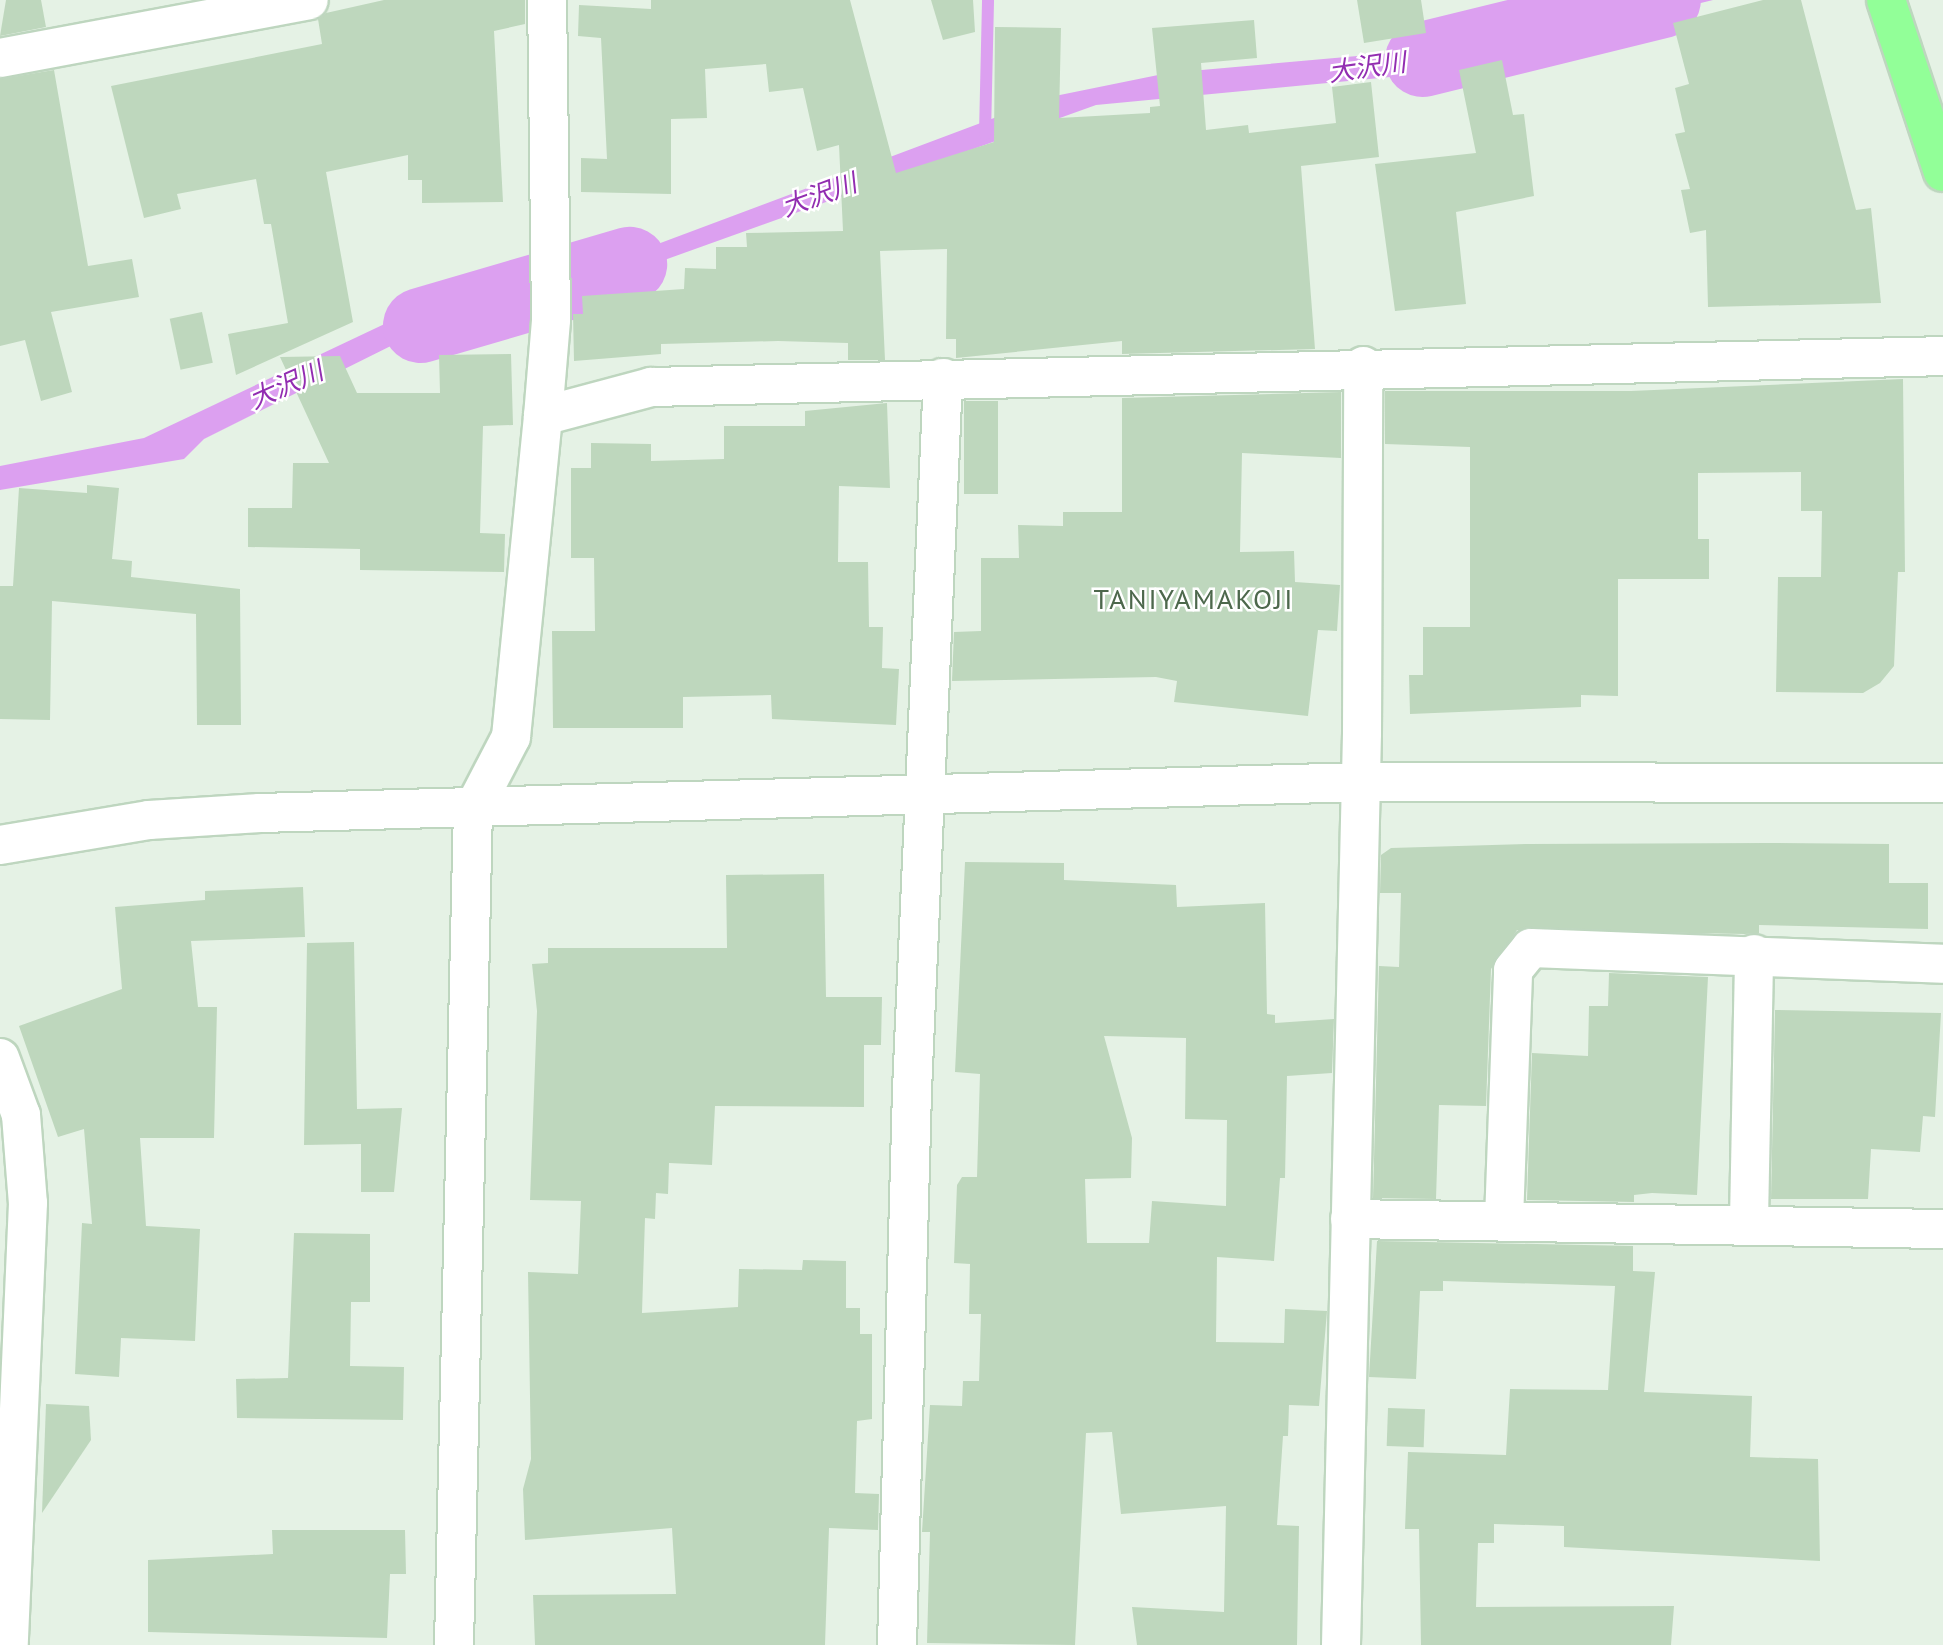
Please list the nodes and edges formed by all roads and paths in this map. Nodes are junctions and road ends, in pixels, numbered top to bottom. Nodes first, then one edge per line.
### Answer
1 (309, 0) edge
2 (547, 0) edge
3 (1886, 0) edge
4 (0, 58) edge
5 (1943, 172) edge
6 (1943, 356) edge
7 (1363, 366) junction
8 (943, 378) junction
9 (543, 416) junction
10 (1360, 782) junction
11 (1943, 783) edge
12 (924, 794) junction
13 (473, 810) junction
14 (0, 845) edge
15 (1754, 954) junction
16 (1943, 964) edge
17 (0, 1058) edge
18 (1350, 1219) junction
19 (1504, 1220) junction
20 (1749, 1221) junction
21 (1943, 1229) edge
22 (13, 1327) edge
23 (10, 1369) edge
24 (7, 1497) edge
25 (9, 1645) edge
26 (454, 1645) edge
27 (897, 1645) edge
28 (1341, 1645) edge

1 - 4 street
2 - 9 street
3 - 5 main road
6 - 7 street
7 - 8 street
7 - 10 street
8 - 9 street
8 - 12 street
9 - 13 street
10 - 11 street
10 - 12 street
10 - 18 street
12 - 13 street
12 - 27 street
13 - 14 street
13 - 26 street
15 - 16 street
15 - 19 street
15 - 20 street
17 - 22 street
18 - 19 street
18 - 28 street
19 - 20 street
20 - 21 street
22 - 23 street
23 - 24 street
24 - 25 street

